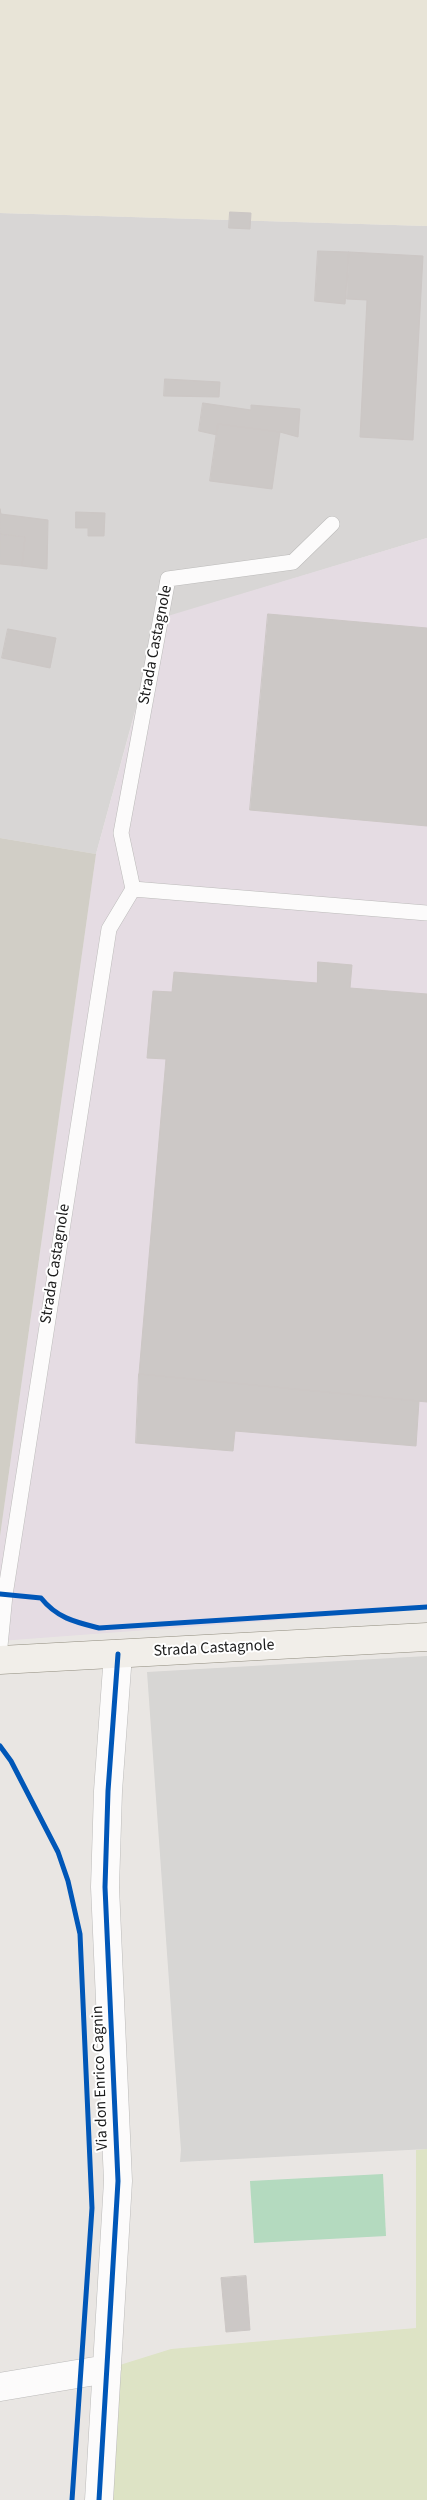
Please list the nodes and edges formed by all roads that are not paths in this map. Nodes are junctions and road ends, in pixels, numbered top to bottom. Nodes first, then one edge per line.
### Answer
1 (332, 524) dead end
2 (133, 889) junction
3 (427, 913) edge
4 (427, 1637) edge
5 (0, 1646) edge
6 (118, 1654) junction
7 (0, 1660) edge
8 (107, 2368) junction
9 (0, 2387) edge
10 (99, 2500) edge

1 - 2 lane, Strada Castagnole
2 - 3 lane
2 - 5 lane, Strada Castagnole
4 - 6 main road, Strada Castagnole
6 - 7 main road, Strada Castagnole
6 - 8 street, Via don Enrico Cagnin
8 - 9 street
8 - 10 street, Via don Enrico Cagnin

